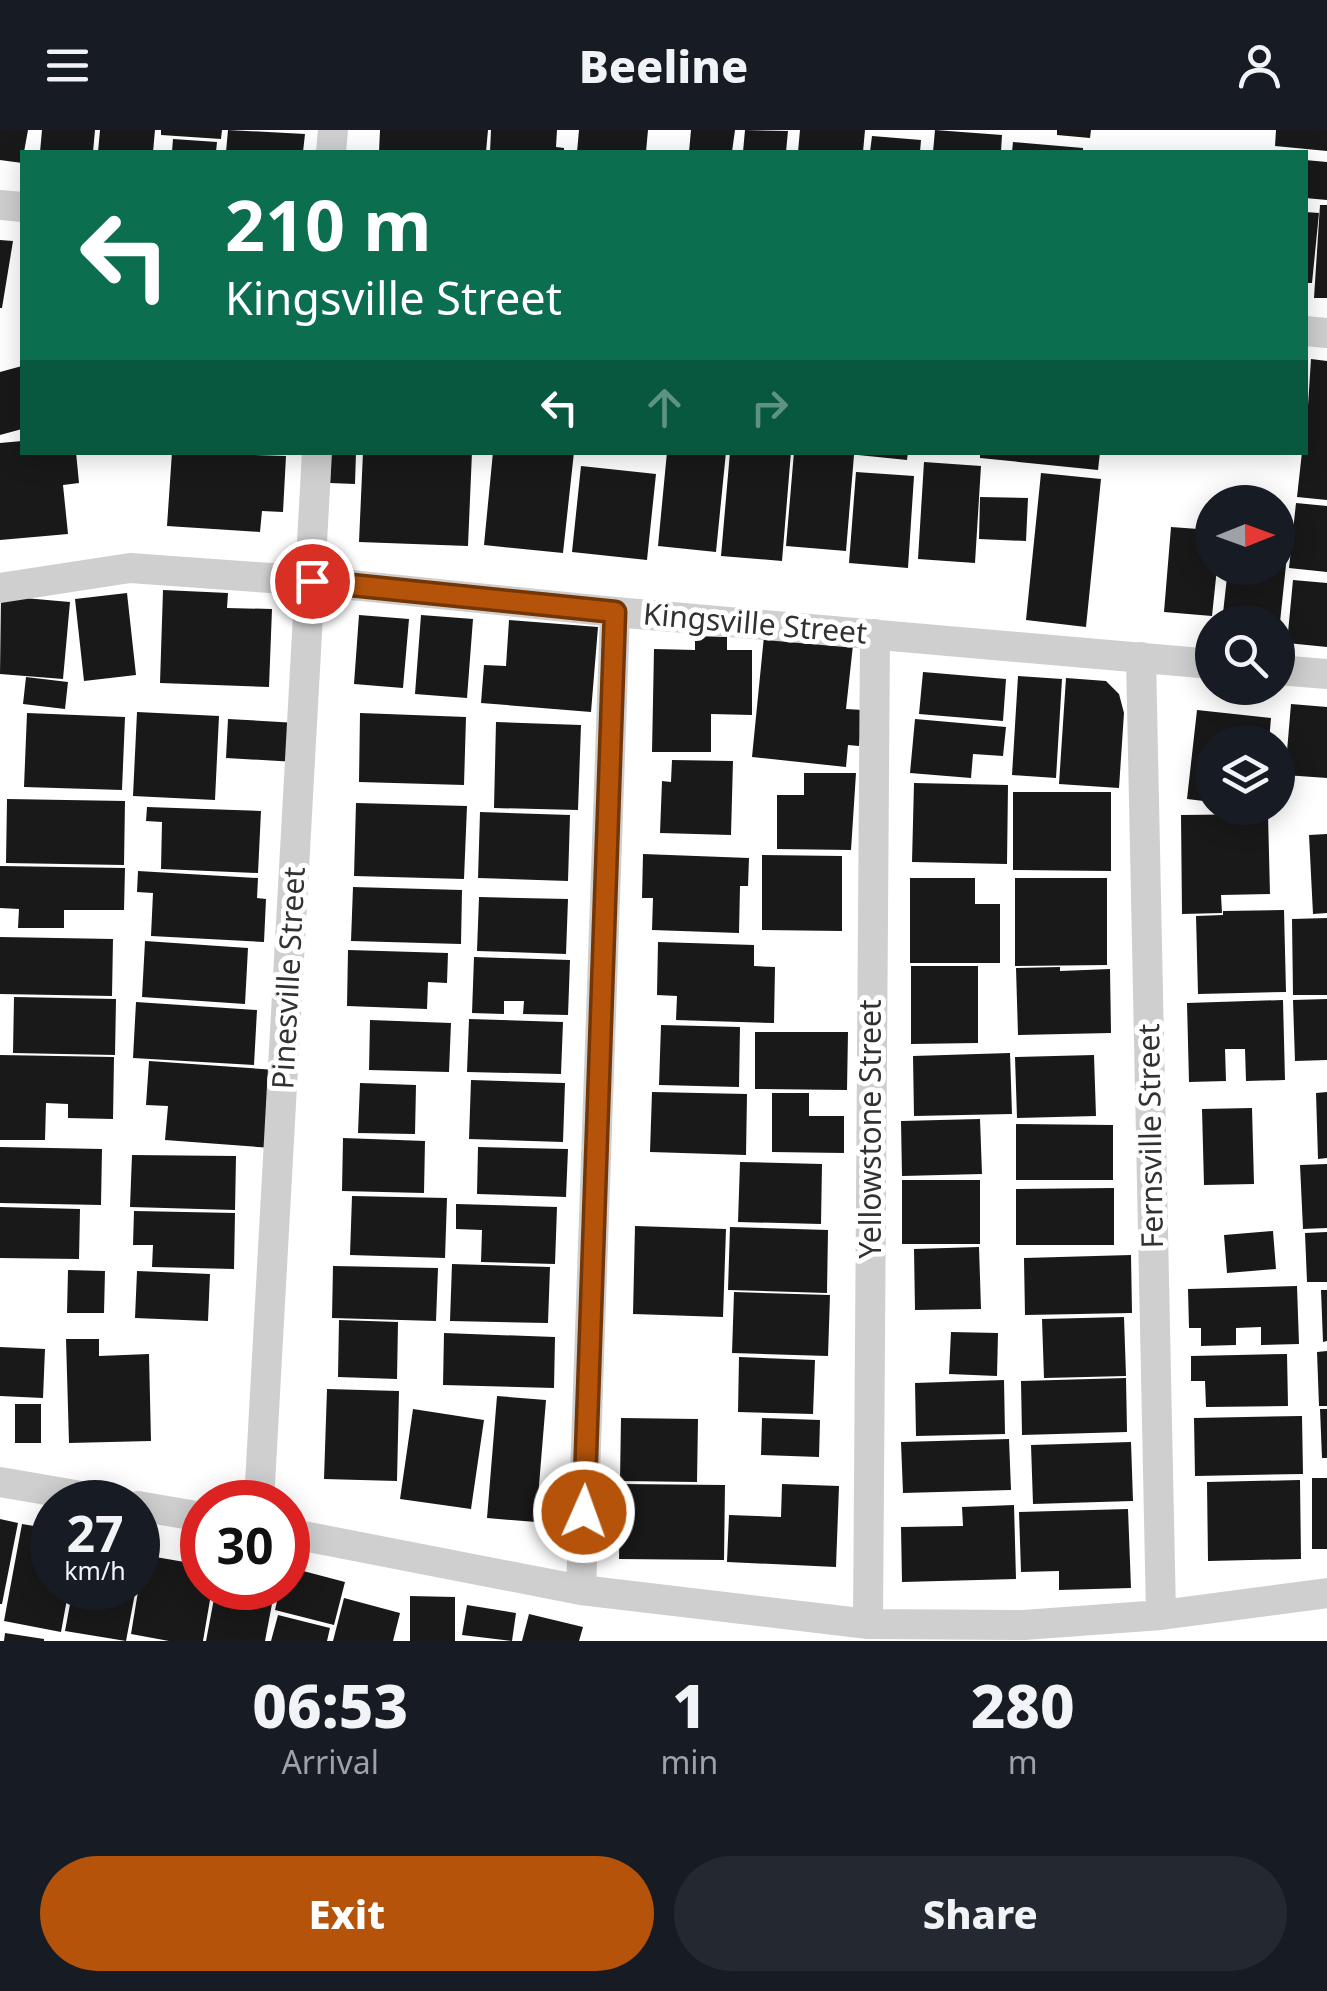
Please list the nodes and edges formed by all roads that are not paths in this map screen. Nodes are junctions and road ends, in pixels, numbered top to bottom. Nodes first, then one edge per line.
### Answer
1 (317, 455) edge
2 (312, 581) junction
3 (0, 588) edge
4 (615, 612) junction
5 (875, 634) junction
6 (1141, 657) junction
7 (1195, 662) edge
8 (1295, 671) edge
9 (1327, 674) edge
10 (260, 1480) edge
11 (0, 1482) edge
12 (30, 1487) edge
13 (310, 1537) edge
14 (581, 1590) junction
15 (1327, 1594) edge
16 (1162, 1614) junction
17 (868, 1624) junction

1 - 2 street, Pinesville Street
2 - 3 street, Kingsville Street
2 - 4 street, Kingsville Street
2 - 10 street, Pinesville Street
4 - 5 street, Kingsville Street
4 - 14 street
5 - 6 street, Kingsville Street
5 - 17 street, Yellowstone Street
6 - 7 street, Kingsville Street
6 - 16 street, Fernsville Street
8 - 9 street
11 - 12 street
13 - 14 street
14 - 17 street
15 - 16 street
16 - 17 street

